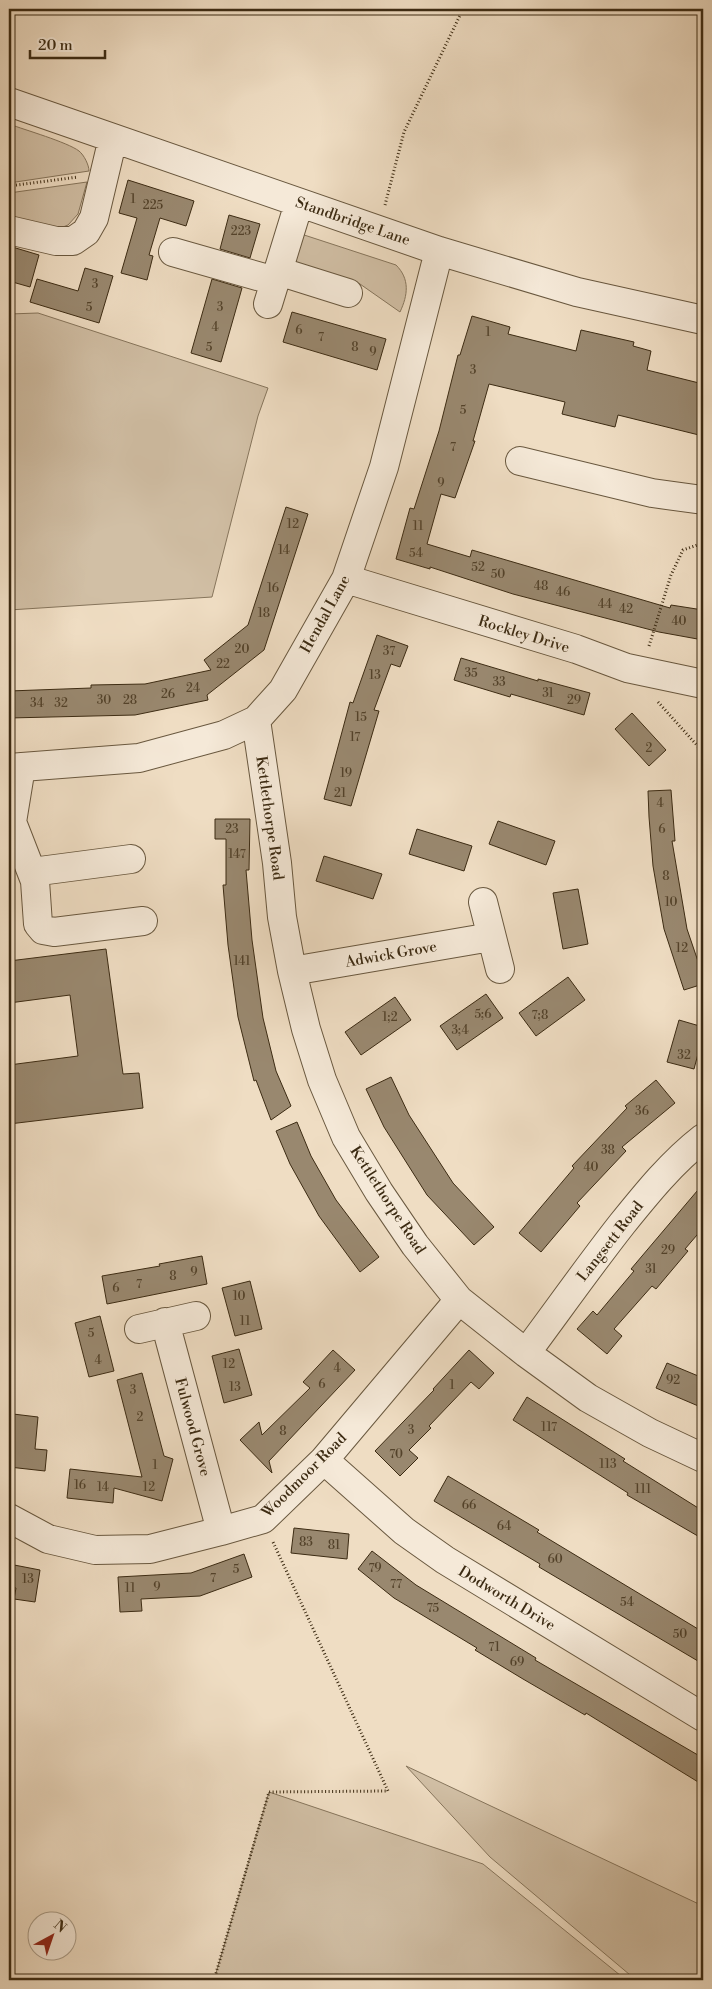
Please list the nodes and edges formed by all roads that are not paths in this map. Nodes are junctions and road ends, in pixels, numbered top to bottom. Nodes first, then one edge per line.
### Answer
1 (9, 102) edge
2 (113, 138) junction
3 (299, 203) junction
4 (9, 230) edge
5 (439, 250) junction
6 (173, 252) dead end
7 (274, 285) junction
8 (348, 293) dead end
9 (703, 320) edge
10 (520, 461) dead end
11 (703, 500) edge
12 (346, 579) junction
13 (703, 684) edge
14 (256, 720) junction
15 (15, 768) edge
16 (131, 859) dead end
17 (32, 872) junction
18 (483, 902) dead end
19 (143, 921) dead end
20 (491, 937) junction
21 (500, 968) dead end
22 (292, 971) junction
23 (703, 1138) edge
24 (459, 1300) junction
25 (196, 1316) dead end
26 (165, 1322) junction
27 (139, 1329) dead end
28 (526, 1352) junction
29 (703, 1458) edge
30 (324, 1460) junction
31 (9, 1518) edge
32 (222, 1531) junction
33 (703, 1717) edge

1 - 2 street, Standbridge Lane
2 - 3 street, Standbridge Lane
2 - 4 street
3 - 5 street, Standbridge Lane
3 - 7 street
5 - 9 street, Standbridge Lane
5 - 12 street, Hendal Lane
6 - 7 street
7 - 8 street
10 - 11 street
12 - 13 street, Rockley Drive
12 - 14 street, Hendal Lane
14 - 15 street, Hendal Lane
14 - 22 street, Kettlethorpe Road
15 - 17 street
16 - 17 street
17 - 19 street
18 - 20 street
20 - 21 street
20 - 22 street, Adwick Grove
22 - 24 street, Kettlethorpe Road
23 - 28 street, Langsett Road
24 - 28 street, Kettlethorpe Road
24 - 30 street, Woodmoor Road
25 - 26 street
26 - 27 street
26 - 32 street, Fulwood Grove
28 - 29 street, Kettlethorpe Road
30 - 32 street, Woodmoor Road
30 - 33 street, Dodworth Drive
31 - 32 street, Woodmoor Road

